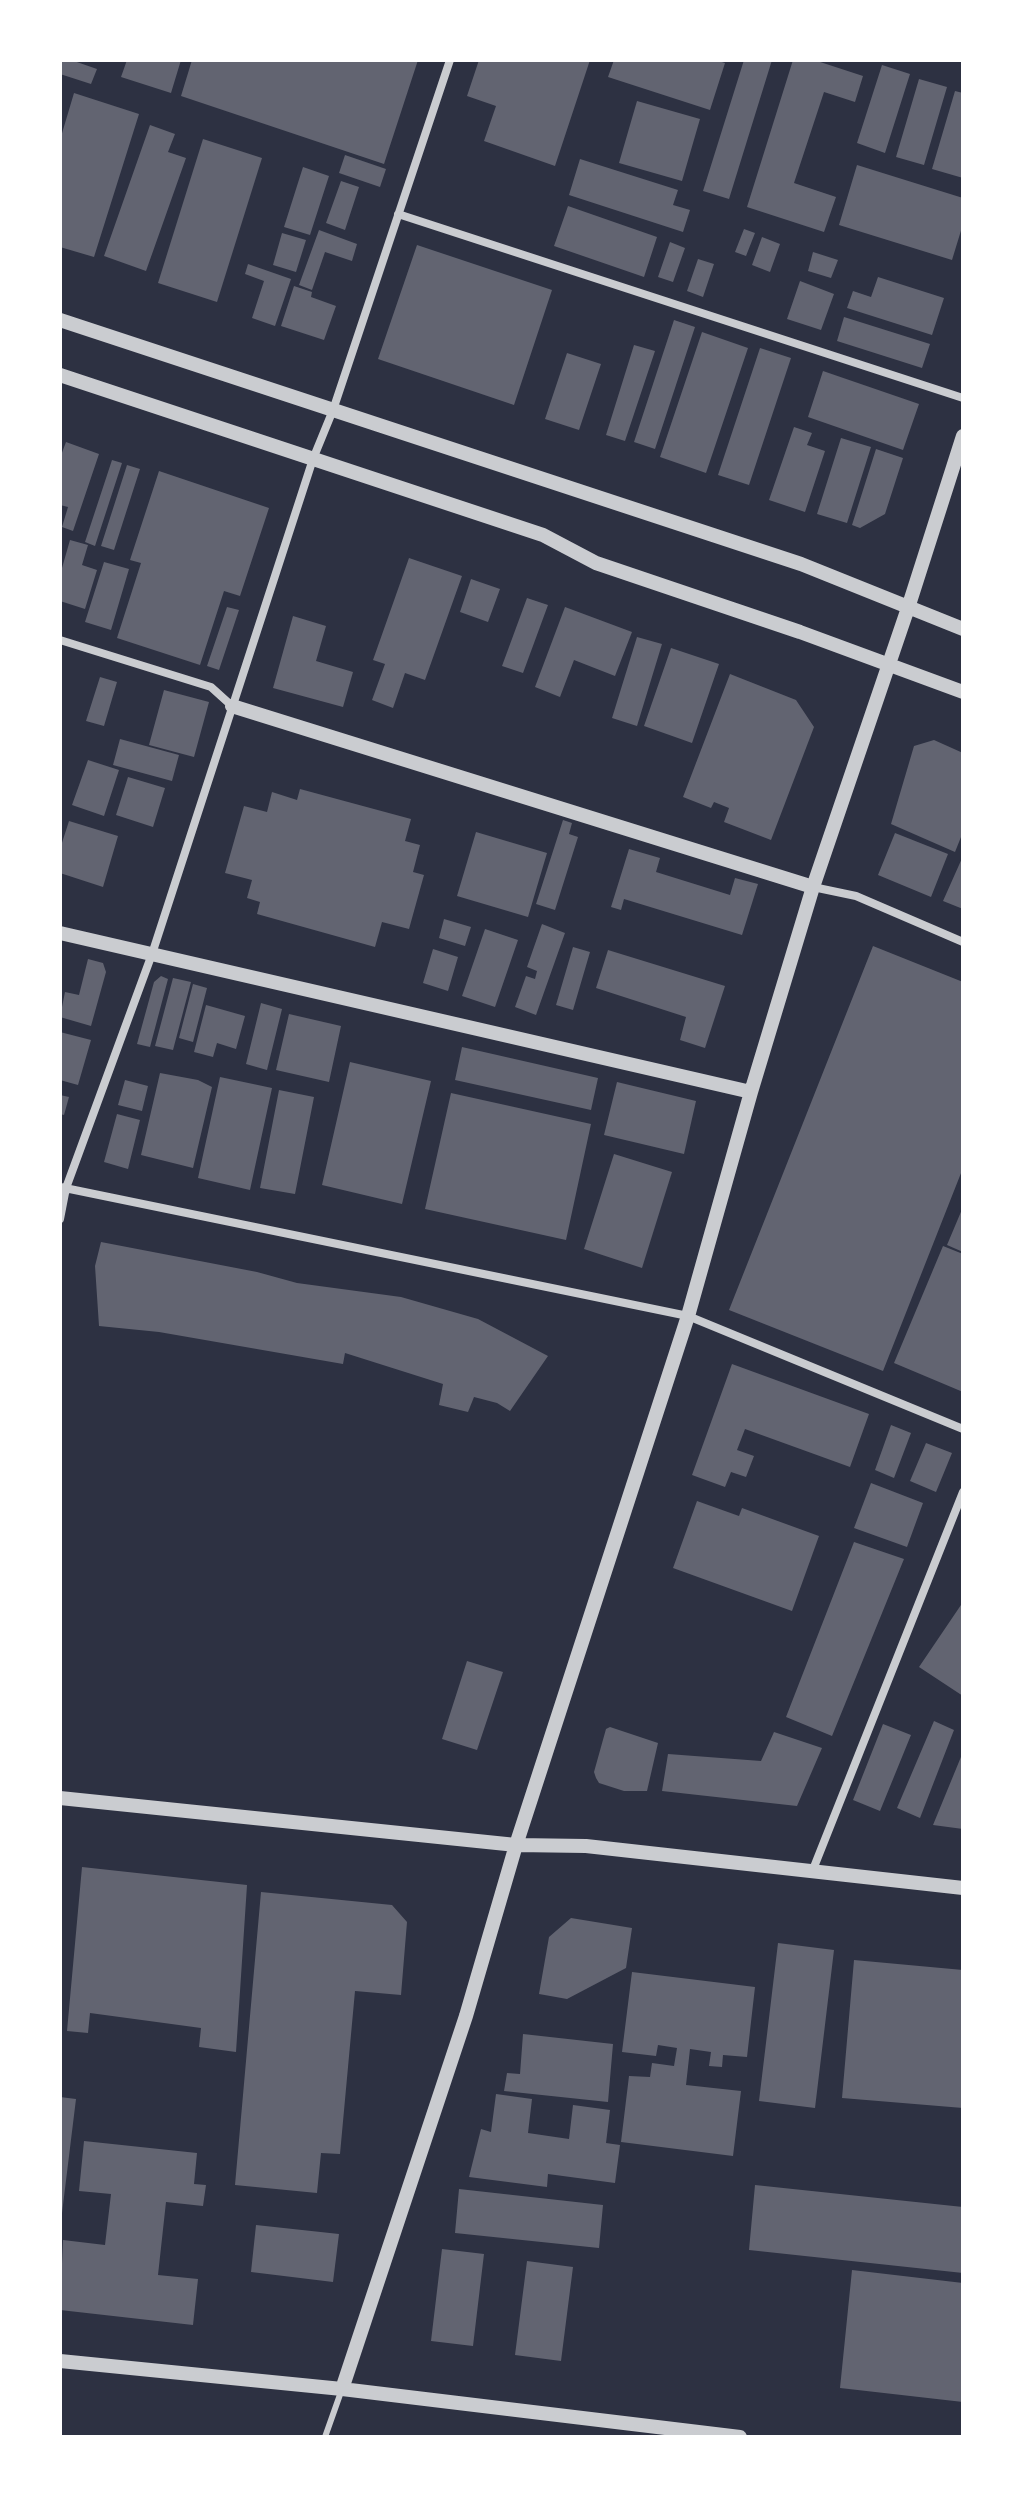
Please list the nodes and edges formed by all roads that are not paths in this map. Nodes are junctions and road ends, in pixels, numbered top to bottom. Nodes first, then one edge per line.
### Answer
1 (450, 60) edge
2 (398, 214) junction
3 (60, 320) edge
4 (60, 375) edge
5 (963, 398) edge
6 (333, 410) junction
7 (963, 436) edge
8 (313, 459) junction
9 (908, 608) junction
10 (963, 629) edge
11 (60, 640) edge
12 (887, 665) junction
13 (963, 692) edge
14 (232, 706) junction
15 (813, 887) junction
16 (60, 933) edge
17 (963, 942) edge
18 (152, 954) junction
19 (751, 1092) junction
20 (63, 1187) edge
21 (60, 1219) edge
22 (688, 1316) junction
23 (963, 1429) edge
24 (963, 1492) edge
25 (60, 1798) edge
26 (516, 1845) junction
27 (812, 1872) junction
28 (963, 1888) edge
29 (60, 2361) edge
30 (342, 2389) junction
31 (325, 2437) edge
32 (740, 2437) edge

1 - 2 street
2 - 5 street
2 - 6 street
3 - 6 street
4 - 8 street
6 - 8 street
6 - 9 street
7 - 9 street
8 - 12 street
8 - 14 street
9 - 10 street
9 - 12 street
11 - 14 street
12 - 13 street
12 - 15 street
14 - 15 street
14 - 18 street
15 - 17 street
15 - 19 street
16 - 18 street
18 - 19 street
18 - 20 street
19 - 22 street
20 - 21 street
20 - 22 street
22 - 23 street
22 - 26 street
24 - 27 street
25 - 26 street
26 - 27 street
26 - 30 street
27 - 28 street
29 - 30 street
30 - 31 lane
30 - 32 street

